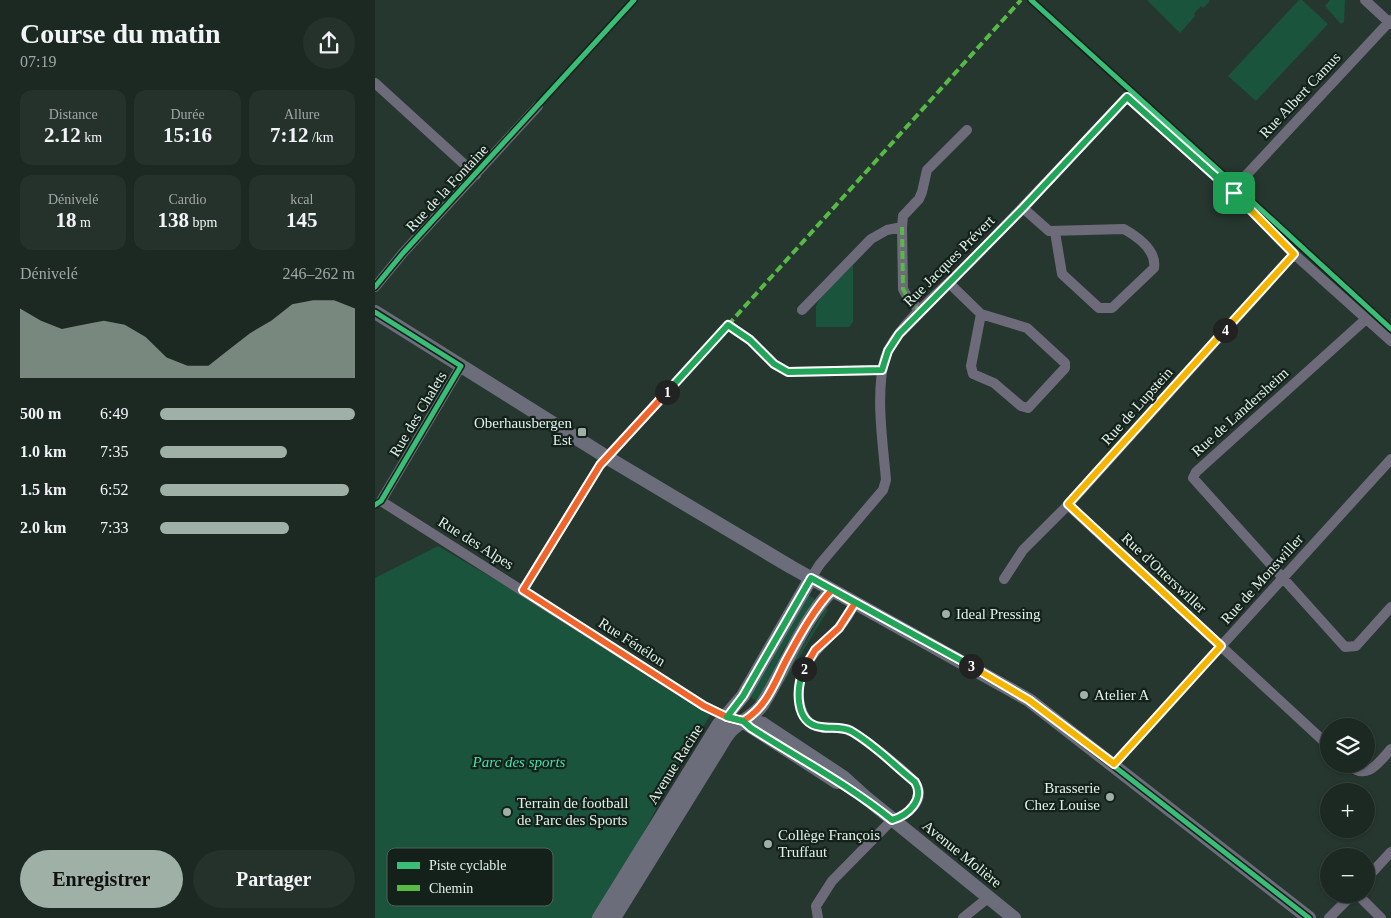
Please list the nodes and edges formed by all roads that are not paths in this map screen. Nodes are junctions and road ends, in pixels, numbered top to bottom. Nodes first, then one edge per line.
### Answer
1 (1365, 0) edge
2 (1390, 22) edge
3 (375, 82) edge
4 (538, 106) dead end
5 (967, 130) dead end
6 (476, 176) junction
7 (1234, 193) junction
8 (1023, 208) junction
9 (901, 227) junction
10 (1055, 232) junction
11 (1294, 254) junction
12 (949, 283) junction
13 (375, 287) edge
14 (802, 310) dead end
15 (920, 311) junction
16 (375, 312) edge
17 (981, 314) junction
18 (1366, 319) junction
19 (1391, 341) edge
20 (461, 366) junction
21 (882, 370) junction
22 (608, 457) junction
23 (1391, 459) edge
24 (381, 501) joint
25 (1068, 504) junction
26 (811, 578) junction
27 (1004, 579) dead end
28 (1282, 579) junction
29 (523, 590) junction
30 (832, 590) junction
31 (855, 603) junction
32 (1391, 607) edge
33 (1221, 646) junction
34 (727, 717) junction
35 (743, 721) junction
36 (1320, 738) edge
37 (1391, 749) edge
38 (1114, 764) junction
39 (1375, 766) edge
40 (892, 820) junction
41 (1391, 852) edge
42 (1375, 869) edge
43 (989, 897) junction
44 (1345, 903) edge
45 (1365, 903) edge
46 (599, 918) edge
47 (614, 918) edge
48 (818, 918) edge
49 (963, 918) edge
50 (1014, 918) edge
51 (1309, 918) edge
52 (1329, 918) edge
53 (1381, 918) edge

1 - 2 street
2 - 7 street, Rue Albert Camus
3 - 6 street
4 - 6 street, Rue de la Fontaine
5 - 9 street
6 - 13 street, Rue de la Fontaine
7 - 8 street, Rue Jacques Prévert
7 - 11 street
8 - 10 street
8 - 12 street, Rue Jacques Prévert
9 - 14 street
9 - 15 street
10 - 10 street
11 - 18 street
11 - 25 street, Rue de Lupstein
12 - 15 street, Rue Jacques Prévert
12 - 17 street
15 - 21 street, Rue Jacques Prévert
16 - 20 street
17 - 17 street
18 - 19 street
18 - 28 street, Rue de Landersheim
20 - 22 street
20 - 24 street, Rue des Chalets
21 - 22 street, Rue des Alpes
21 - 26 street, Rue Jacques Prévert
22 - 26 street
22 - 29 street, Rue des Alpes
23 - 28 street, Rue de Monswiller
24 - 29 street, Rue des Alpes
25 - 27 street, Rue de Lupstein
25 - 33 street, Rue d'Otterswiller
26 - 30 street
26 - 34 street, Avenue Racine
28 - 32 street
28 - 33 street, Rue de Monswiller
29 - 34 street, Rue Fénélon
30 - 31 street
30 - 35 street, Avenue Racine
31 - 38 street
31 - 40 street
33 - 36 street, Rue d'Otterswiller
33 - 38 street, Rue de Monswiller
34 - 35 street, Avenue Molière
34 - 46 street, Avenue Racine
35 - 40 street, Avenue Molière
35 - 47 street, Avenue Racine
37 - 39 street
38 - 51 street
40 - 43 street, Avenue Molière
40 - 48 street
41 - 42 street
43 - 49 street
43 - 50 street, Avenue Molière
44 - 52 street
45 - 53 street

